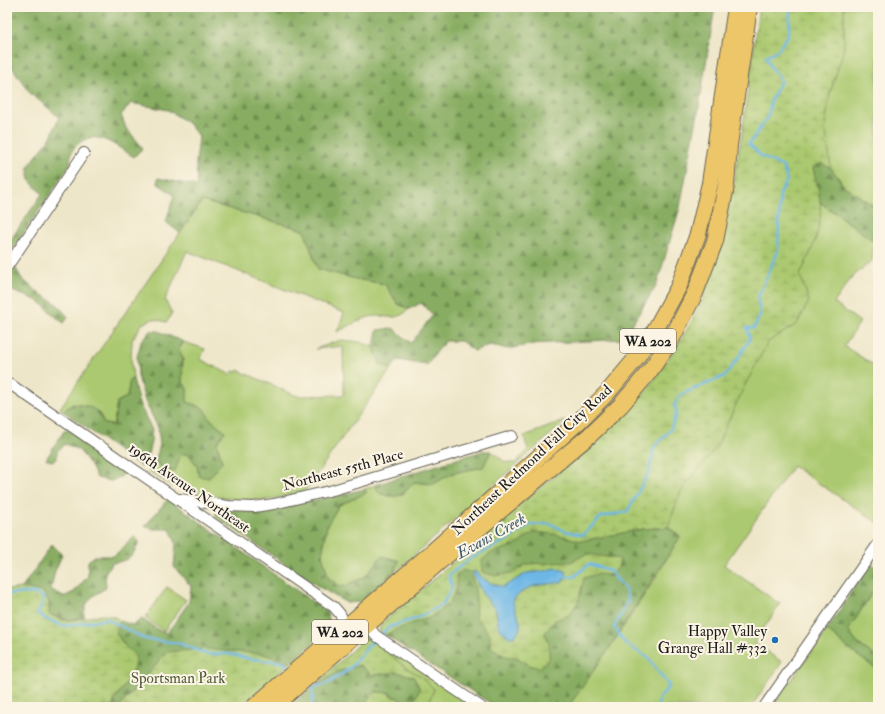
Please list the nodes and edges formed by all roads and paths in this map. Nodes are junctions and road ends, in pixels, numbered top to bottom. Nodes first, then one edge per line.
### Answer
1 (736, 7) edge
2 (749, 7) edge
3 (84, 153) dead end
4 (7, 266) edge
5 (7, 382) edge
6 (512, 436) dead end
7 (178, 499) junction
8 (878, 544) edge
9 (371, 605) junction
10 (346, 626) junction
11 (376, 632) junction
12 (342, 646) junction
13 (314, 663) junction
14 (294, 681) junction
15 (254, 707) edge
16 (273, 707) edge
17 (482, 707) edge
18 (764, 707) edge

1 - 9 main road, Northeast Redmond Fall City Road / WA 202
2 - 11 main road, Northeast Redmond Fall City Road / WA 202
3 - 4 street
5 - 7 street, 196th Avenue Northeast
6 - 7 street, Northeast 55th Place
7 - 10 street, 196th Avenue Northeast
8 - 18 street
9 - 10 main road, Northeast Redmond Fall City Road / WA 202
9 - 11 main road
10 - 12 main road
10 - 13 main road, Northeast Redmond Fall City Road / WA 202
11 - 12 main road, Northeast Redmond Fall City Road / WA 202
11 - 17 street
12 - 13 main road, Northeast Redmond Fall City Road / WA 202
13 - 14 main road, Northeast Redmond Fall City Road / WA 202
14 - 15 main road, Northeast Redmond Fall City Road / WA 202
14 - 16 main road, Northeast Redmond Fall City Road / WA 202

